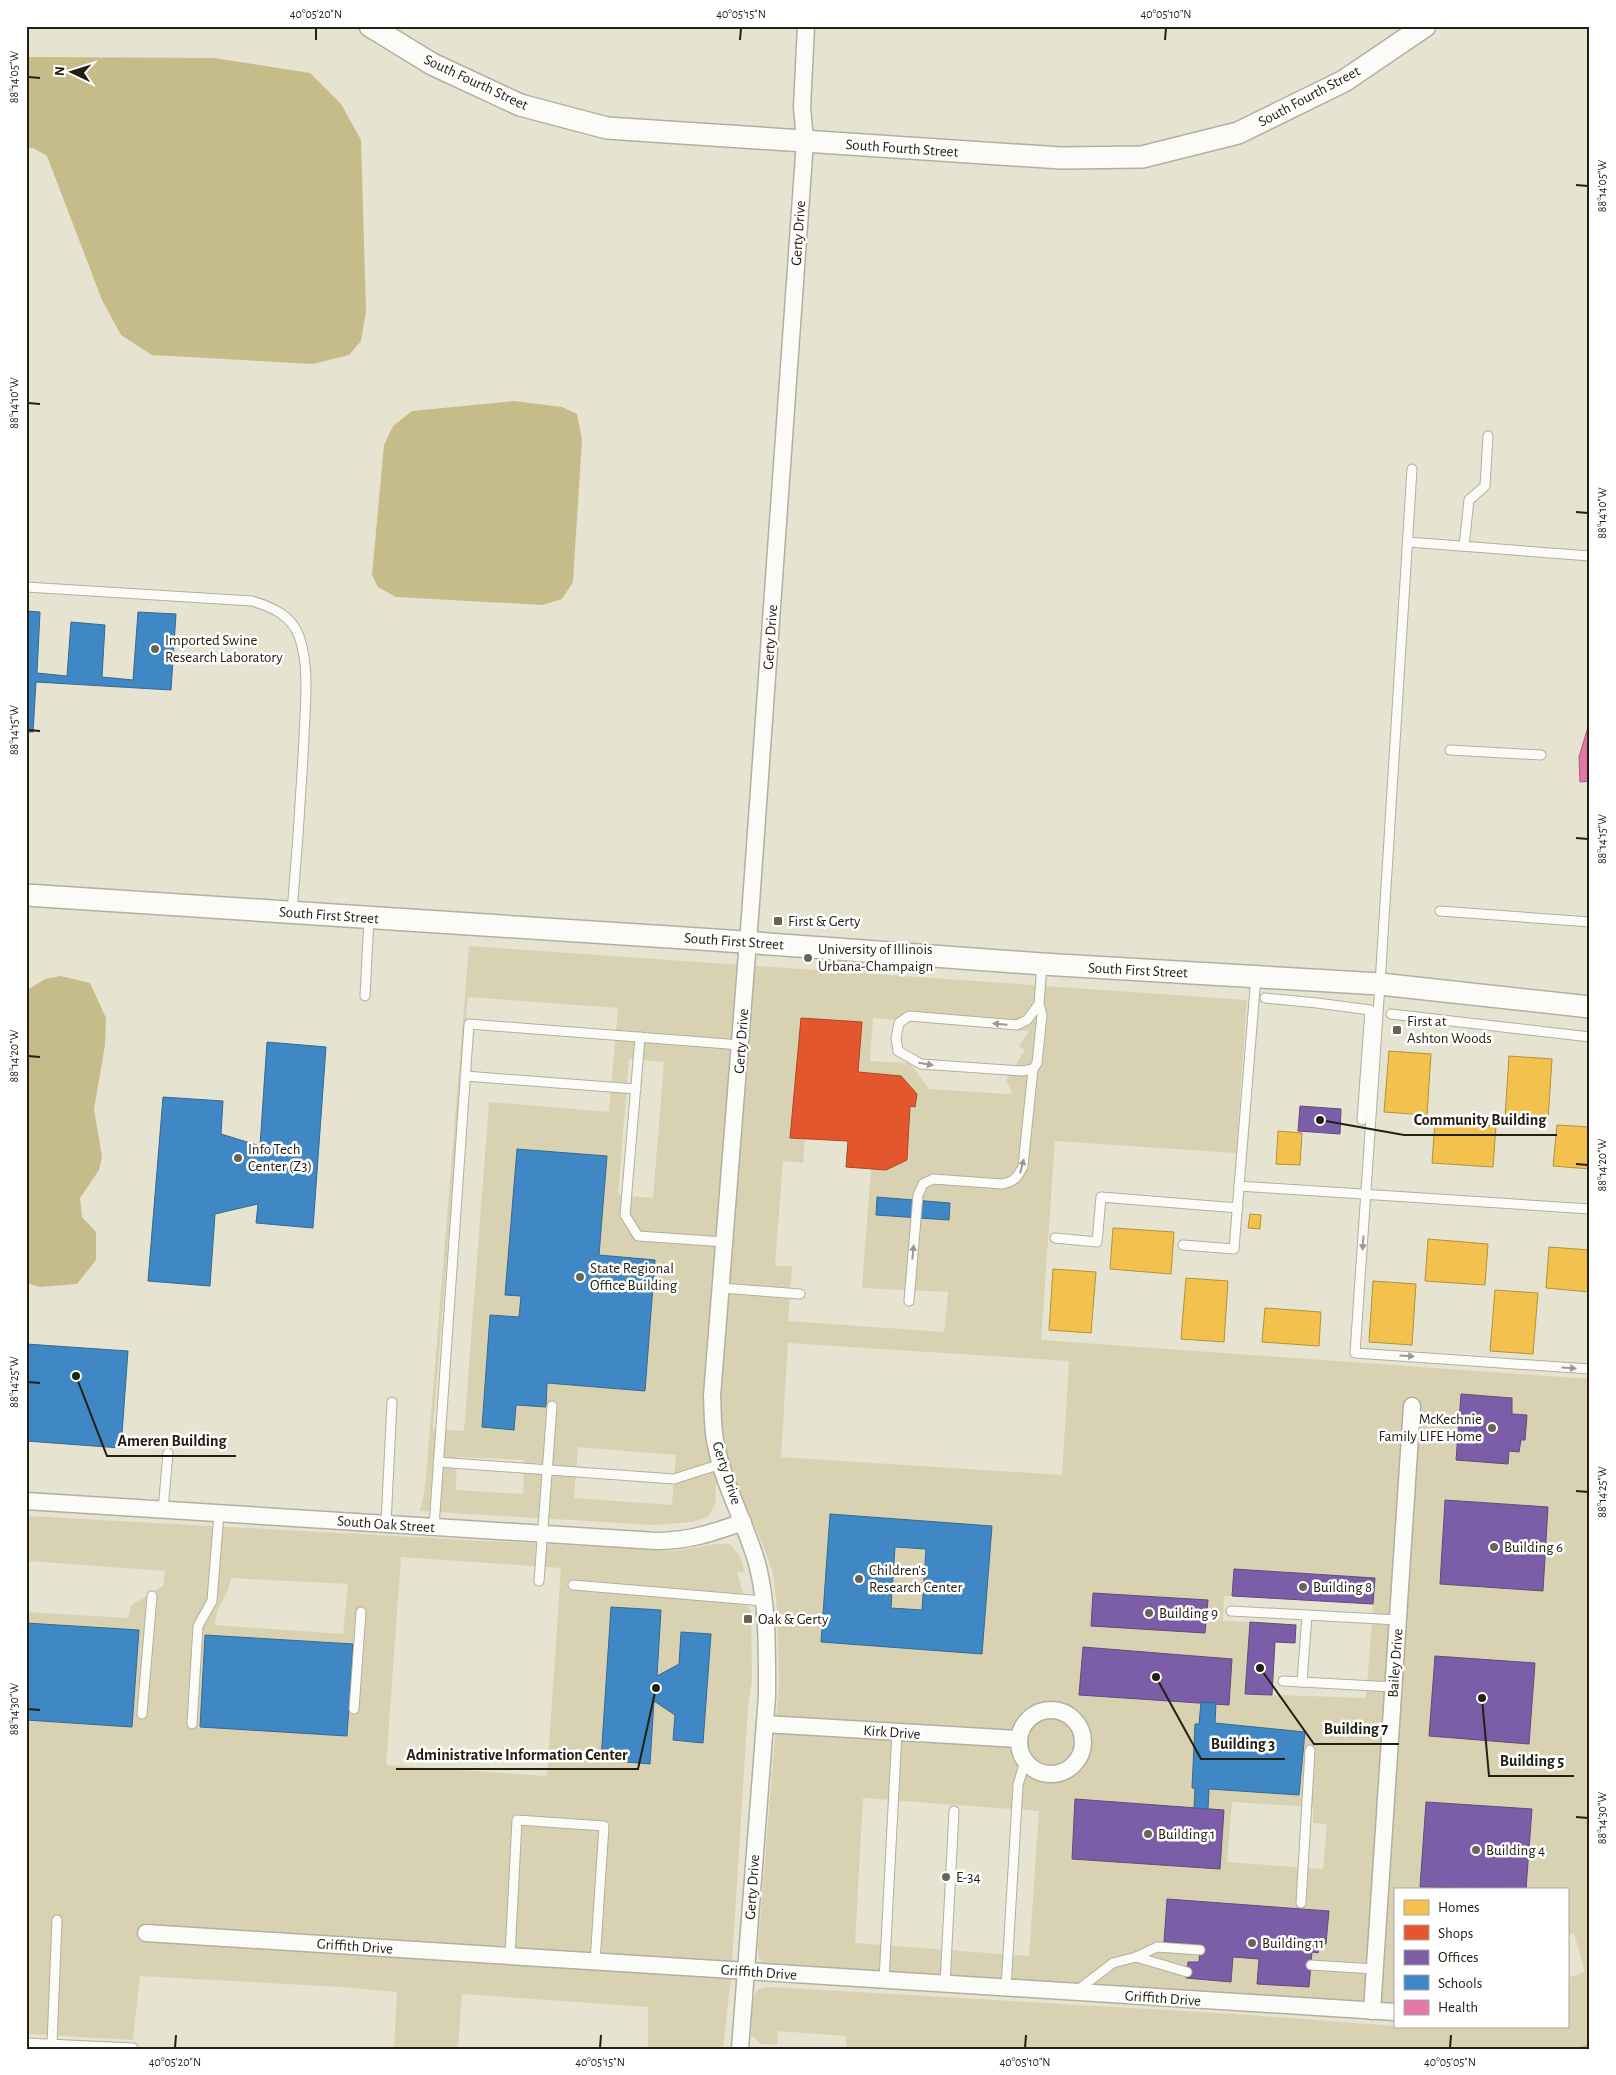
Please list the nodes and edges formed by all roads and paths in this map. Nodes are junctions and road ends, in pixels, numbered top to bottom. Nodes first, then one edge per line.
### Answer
1 (370, 26) edge
2 (806, 26) edge
3 (1425, 26) edge
4 (805, 142) junction
5 (1488, 436) dead end
6 (1412, 469) dead end
7 (1408, 542) junction
8 (1464, 546) junction
9 (1590, 556) edge
10 (26, 587) edge
11 (1450, 750) dead end
12 (1540, 756) dead end
13 (26, 895) edge
14 (1440, 911) dead end
15 (292, 912) junction
16 (369, 918) junction
17 (1590, 922) edge
18 (748, 942) junction
19 (1042, 964) junction
20 (1256, 976) junction
21 (1380, 984) junction
22 (365, 996) dead end
23 (1265, 998) dead end
24 (1039, 1004) junction
25 (1590, 1007) edge
26 (1391, 1014) dead end
27 (1590, 1037) edge
28 (640, 1038) junction
29 (741, 1045) junction
30 (1033, 1069) junction
31 (465, 1076) junction
32 (636, 1089) junction
33 (1362, 1120) dead end
34 (1239, 1186) junction
35 (1366, 1194) junction
36 (1238, 1208) junction
37 (1590, 1209) edge
38 (1055, 1238) dead end
39 (725, 1242) junction
40 (1183, 1245) dead end
41 (721, 1288) junction
42 (800, 1294) dead end
43 (909, 1301) dead end
44 (1590, 1369) edge
45 (392, 1402) dead end
46 (552, 1406) dead end
47 (1412, 1406) dead end
48 (168, 1452) dead end
49 (438, 1462) junction
50 (721, 1464) junction
51 (547, 1470) junction
52 (26, 1501) edge
53 (164, 1510) junction
54 (219, 1513) junction
55 (743, 1522) junction
56 (386, 1524) junction
57 (434, 1527) junction
58 (542, 1534) junction
59 (539, 1581) dead end
60 (573, 1585) dead end
61 (152, 1596) dead end
62 (764, 1601) junction
63 (1231, 1610) dead end
64 (361, 1612) dead end
65 (1307, 1615) junction
66 (1398, 1620) junction
67 (1283, 1681) dead end
68 (1302, 1682) junction
69 (1393, 1687) junction
70 (354, 1709) dead end
71 (142, 1714) dead end
72 (192, 1724) dead end
73 (765, 1724) junction
74 (897, 1732) junction
75 (1019, 1740) junction
76 (1310, 1750) dead end
77 (1025, 1761) junction
78 (954, 1811) dead end
79 (1301, 1903) dead end
80 (57, 1920) dead end
81 (146, 1933) dead end
82 (1200, 1950) dead end
83 (510, 1956) junction
84 (1136, 1956) junction
85 (595, 1962) junction
86 (1311, 1966) dead end
87 (1375, 1969) junction
88 (745, 1971) junction
89 (1187, 1972) dead end
90 (884, 1980) junction
91 (945, 1984) junction
92 (1006, 1988) junction
93 (1074, 1992) junction
94 (1372, 2011) junction
95 (1394, 2012) edge
96 (26, 2043) edge
97 (52, 2044) junction
98 (134, 2048) edge
99 (740, 2049) edge

1 - 4 street, South Fourth Street
2 - 4 street, Gerty Drive
3 - 4 street, South Fourth Street
4 - 18 street, Gerty Drive
5 - 8 lane
6 - 7 lane
7 - 8 lane
7 - 21 lane
8 - 9 lane
10 - 15 lane
11 - 12 lane
13 - 15 street, South First Street
14 - 17 lane
15 - 16 street, South First Street
16 - 18 street, South First Street
16 - 22 lane
18 - 19 street, South First Street
18 - 29 street, Gerty Drive
19 - 20 street, South First Street
19 - 24 lane
20 - 21 street, South First Street
20 - 34 lane
21 - 25 street, South First Street
21 - 35 lane
23 - 33 lane
24 - 30 lane
24 -> 30 lane
26 - 27 lane
28 - 29 lane
28 - 31 lane
28 - 32 lane
29 - 39 street, Gerty Drive
43 -> 30 lane
31 - 32 lane
31 - 49 lane
32 - 39 lane
34 - 35 lane
34 - 36 lane
35 - 37 lane
35 -> 44 lane
36 - 38 lane
36 - 40 lane
39 - 41 street, Gerty Drive
41 - 42 lane
41 - 50 street, Gerty Drive
45 - 56 lane
46 - 51 lane
47 - 66 street, Bailey Drive
48 - 53 lane
49 - 51 lane
49 - 57 lane
50 - 51 lane
50 - 55 street, Gerty Drive
51 - 58 lane
52 - 53 street, South Oak Street
53 - 54 street, South Oak Street
54 - 56 street, South Oak Street
54 - 72 lane
55 - 58 street, South Oak Street
55 - 62 street, Gerty Drive
56 - 57 street, South Oak Street
57 - 58 street, South Oak Street
58 - 59 lane
60 - 62 lane
61 - 71 lane
62 - 73 street, Gerty Drive
63 - 65 lane
64 - 70 lane
65 - 66 lane
65 - 68 lane
66 - 69 street, Bailey Drive
67 - 68 lane
68 - 69 lane
69 - 87 street, Bailey Drive
73 - 74 street, Kirk Drive
73 - 88 street, Gerty Drive
74 - 75 street, Kirk Drive
74 - 90 lane
75 - 77 street
75 - 77 street
76 - 79 lane
77 - 92 lane
78 - 91 lane
80 - 97 lane
81 - 83 street, Griffith Drive
82 - 84 lane
83 - 85 street, Griffith Drive
83 - 85 lane
84 - 89 lane
84 - 93 lane
85 - 88 street, Griffith Drive
86 - 87 lane
87 - 94 street, Bailey Drive
88 - 90 street, Griffith Drive
88 - 99 street, Gerty Drive
90 - 91 street, Griffith Drive
91 - 92 street, Griffith Drive
92 - 93 street, Griffith Drive
93 - 94 street, Griffith Drive
94 - 95 street, Griffith Drive
96 - 97 lane
97 - 98 lane

